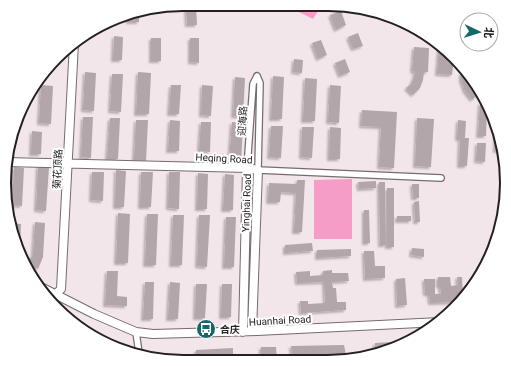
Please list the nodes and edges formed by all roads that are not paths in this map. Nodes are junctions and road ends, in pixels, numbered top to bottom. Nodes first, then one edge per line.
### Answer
1 (74, 51) edge
2 (12, 162) edge
3 (67, 164) junction
4 (248, 168) junction
5 (258, 170) junction
6 (441, 178) dead end
7 (50, 291) edge
8 (56, 294) junction
9 (428, 323) edge
10 (136, 332) junction
11 (248, 332) junction
12 (138, 349) edge

1 - 3 street, 菊花顶路
2 - 3 street, Heqing Road
3 - 4 street, Heqing Road
3 - 8 street, 菊花顶路
4 - 5 street, Heqing Road
4 - 5 street, Yinghai Road
4 - 11 street, Yinghai Road
5 - 6 street, Heqing Road
5 - 11 street, Yinghai Road
7 - 8 street, Huanhai Road
8 - 10 street, Huanhai Road
9 - 11 street, Huanhai Road
10 - 11 street, Huanhai Road
10 - 12 street

